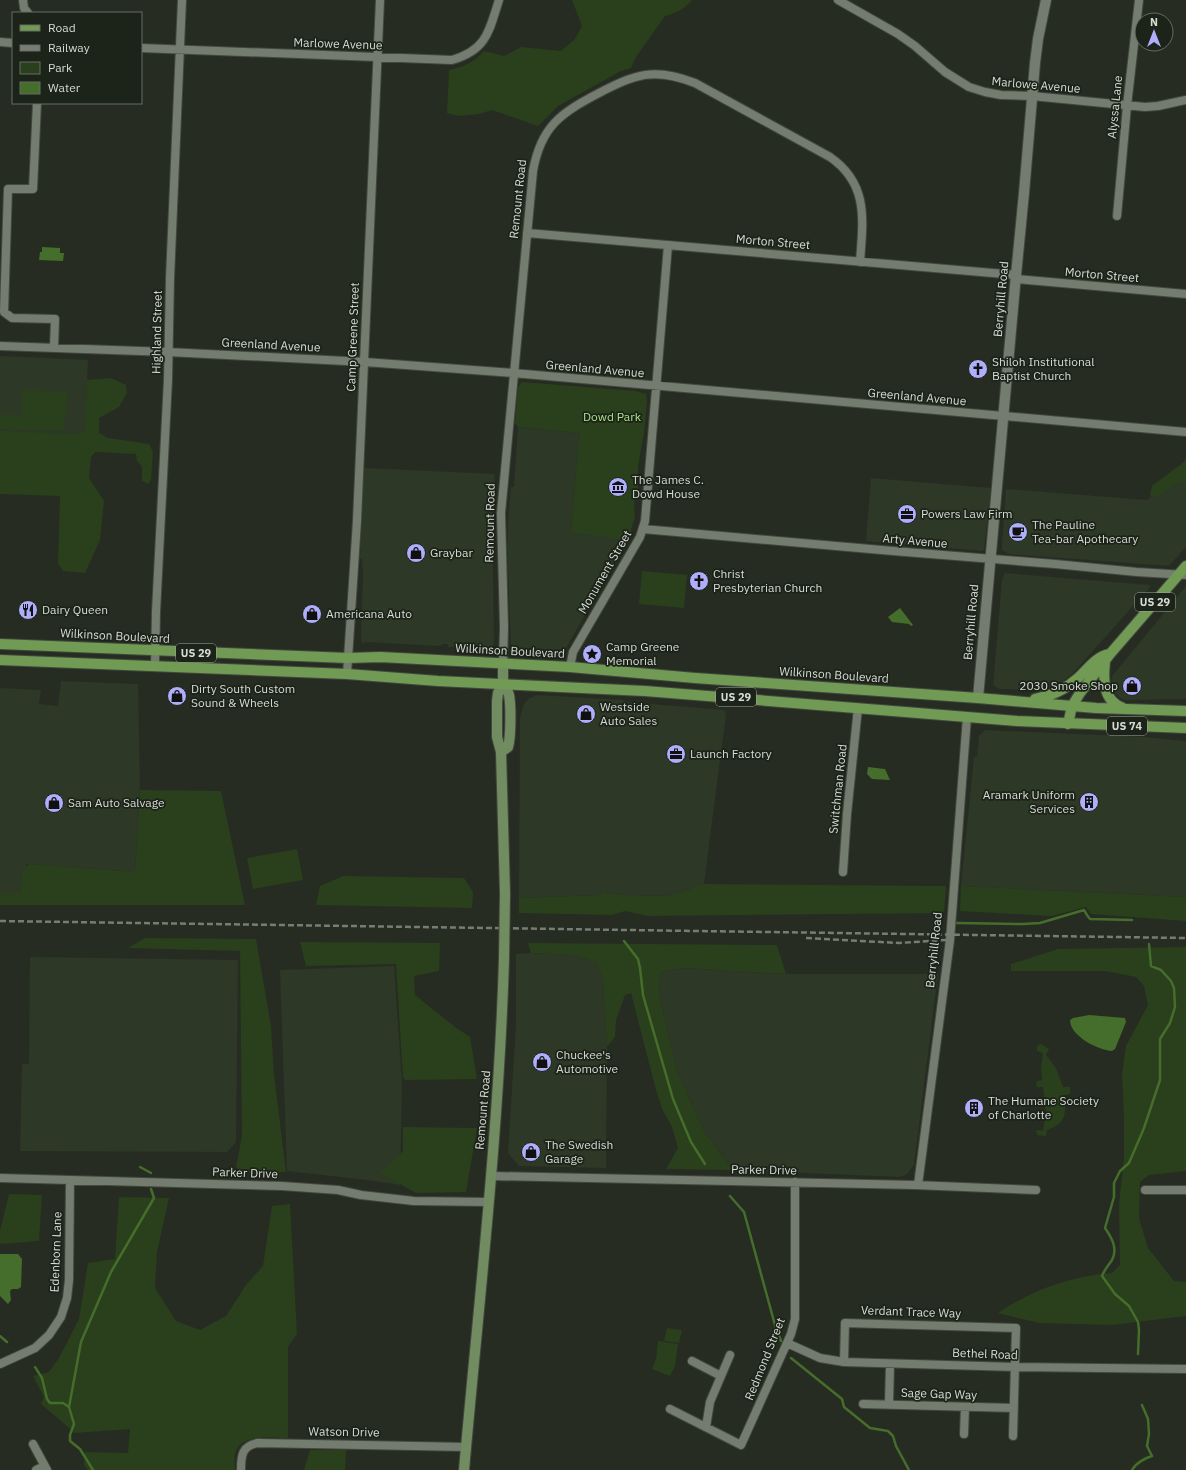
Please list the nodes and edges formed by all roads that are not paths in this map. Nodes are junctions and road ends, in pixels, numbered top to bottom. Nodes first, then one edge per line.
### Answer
1 (23, 0) edge
2 (182, 0) edge
3 (380, 0) edge
4 (499, 0) edge
5 (838, 0) edge
6 (1046, 0) edge
7 (1139, 0) edge
8 (848, 2) edge
9 (27, 12) edge
10 (0, 42) edge
11 (12, 43) edge
12 (142, 48) edge
13 (180, 50) junction
14 (378, 57) junction
15 (1032, 96) junction
16 (1186, 100) edge
17 (37, 104) edge
18 (1127, 106) junction
19 (1117, 216) dead end
20 (527, 233) junction
21 (668, 245) junction
22 (860, 262) junction
23 (1016, 277) junction
24 (1186, 294) edge
25 (0, 346) edge
26 (54, 348) junction
27 (168, 352) junction
28 (365, 362) junction
29 (513, 373) junction
30 (657, 386) junction
31 (1004, 417) junction
32 (1186, 432) edge
33 (643, 529) junction
34 (990, 559) junction
35 (1186, 566) edge
36 (1182, 575) edge
37 (0, 644) edge
38 (155, 651) junction
39 (348, 658) junction
40 (1108, 658) junction
41 (0, 660) edge
42 (503, 664) junction
43 (155, 666) junction
44 (570, 667) junction
45 (347, 674) junction
46 (503, 684) junction
47 (978, 698) junction
48 (1015, 701) junction
49 (1072, 706) junction
50 (858, 708) junction
51 (1137, 710) junction
52 (1186, 711) edge
53 (968, 717) junction
54 (1068, 724) junction
55 (1186, 728) edge
56 (843, 872) dead end
57 (491, 1176) junction
58 (0, 1178) edge
59 (70, 1180) junction
60 (795, 1182) junction
61 (918, 1185) junction
62 (1036, 1190) dead end
63 (1145, 1190) dead end
64 (1186, 1190) edge
65 (488, 1202) junction
66 (787, 1343) junction
67 (730, 1355) dead end
68 (692, 1361) dead end
69 (844, 1362) junction
70 (0, 1364) edge
71 (890, 1364) junction
72 (1015, 1367) junction
73 (1186, 1369) edge
74 (721, 1376) junction
75 (862, 1404) dead end
76 (889, 1404) junction
77 (965, 1406) junction
78 (1014, 1408) junction
79 (670, 1409) dead end
80 (706, 1427) junction
81 (964, 1434) dead end
82 (1013, 1436) dead end
83 (33, 1444) dead end
84 (466, 1447) junction
85 (45, 1468) edge
86 (36, 1470) edge
87 (240, 1470) edge
88 (464, 1470) edge

1 - 9 street
2 - 13 street, Highland Street
3 - 14 street, Camp Greene Street
4 - 14 street, Marlowe Avenue
5 - 8 street, Marlowe Avenue
6 - 15 street, Berryhill Road
7 - 18 street, Alyssa Lane
8 - 15 street, Marlowe Avenue
10 - 11 street
12 - 13 street, Marlowe Avenue
13 - 14 street, Marlowe Avenue
13 - 27 street, Highland Street
14 - 28 street, Camp Greene Street
15 - 18 street, Marlowe Avenue
15 - 23 street, Berryhill Road
16 - 18 street, Marlowe Avenue
17 - 26 street
18 - 19 street, Alyssa Lane
20 - 21 street, Morton Street
20 - 22 street, Remount Road
20 - 29 street, Remount Road
21 - 22 street, Morton Street
21 - 30 street, Monument Street
22 - 23 street, Morton Street
23 - 24 street, Morton Street
23 - 31 street, Berryhill Road
25 - 26 street, Greenland Avenue
26 - 27 street, Greenland Avenue
27 - 28 street, Greenland Avenue
27 - 38 street, Highland Street
28 - 29 street, Greenland Avenue
28 - 39 street, Camp Greene Street
29 - 30 street, Greenland Avenue
29 - 42 street, Remount Road
30 - 31 street, Greenland Avenue
30 - 33 street, Monument Street
31 - 32 street, Greenland Avenue
31 - 34 street, Berryhill Road
33 - 34 street, Arty Avenue
33 - 44 street, Monument Street
34 - 36 street, Arty Avenue
34 - 47 street, Berryhill Road
35 - 36 main road, US 29
36 - 40 main road, US 29
37 - 38 main road, Wilkinson Boulevard / US 29
38 - 39 main road, Wilkinson Boulevard / US 29
38 - 43 street, Highland Street
39 - 42 main road, Wilkinson Boulevard / US 29
39 - 45 street, Camp Greene Street
40 - 48 main road
40 - 49 main road, US 29
40 - 51 main road
41 - 43 main road, US 29
42 - 44 main road, Wilkinson Boulevard / US 29
42 - 46 main road, Remount Road
43 - 45 main road, US 29
44 - 47 main road, Wilkinson Boulevard / US 29
45 - 46 main road, US 29
46 - 50 main road, US 29
46 - 57 main road, Remount Road, bridge
47 - 48 main road, Wilkinson Boulevard / US 29
48 - 49 main road, Wilkinson Boulevard / US 29
49 - 51 main road, Wilkinson Boulevard / US 74
49 - 54 main road, US 29
50 - 53 main road, US 29
50 - 56 street, Switchman Road
51 - 52 main road, Wilkinson Boulevard / US 74
53 - 54 main road, US 29
53 - 61 street, Berryhill Road
54 - 55 main road, US 74
57 - 60 street, Parker Drive
57 - 65 main road, Remount Road
58 - 59 street, Parker Drive
59 - 65 street, Parker Drive
59 - 70 street, Edenborn Lane
60 - 61 street, Parker Drive
60 - 66 street, Redmond Street
61 - 62 street, Parker Drive
63 - 64 street
65 - 84 main road, Remount Road
66 - 69 street, Bethel Road
66 - 80 street, Redmond Street
67 - 74 street
68 - 74 street
69 - 71 street, Bethel Road
69 - 72 street, Verdant Trace Way
71 - 72 street, Bethel Road
71 - 76 street
72 - 73 street, Bethel Road
72 - 78 street
74 - 80 street
75 - 76 street, Sage Gap Way
76 - 77 street, Sage Gap Way
77 - 78 street, Sage Gap Way
77 - 81 street
78 - 82 street
79 - 80 street
83 - 85 street
84 - 87 street, Watson Drive
84 - 88 main road, Remount Road
85 - 86 street

